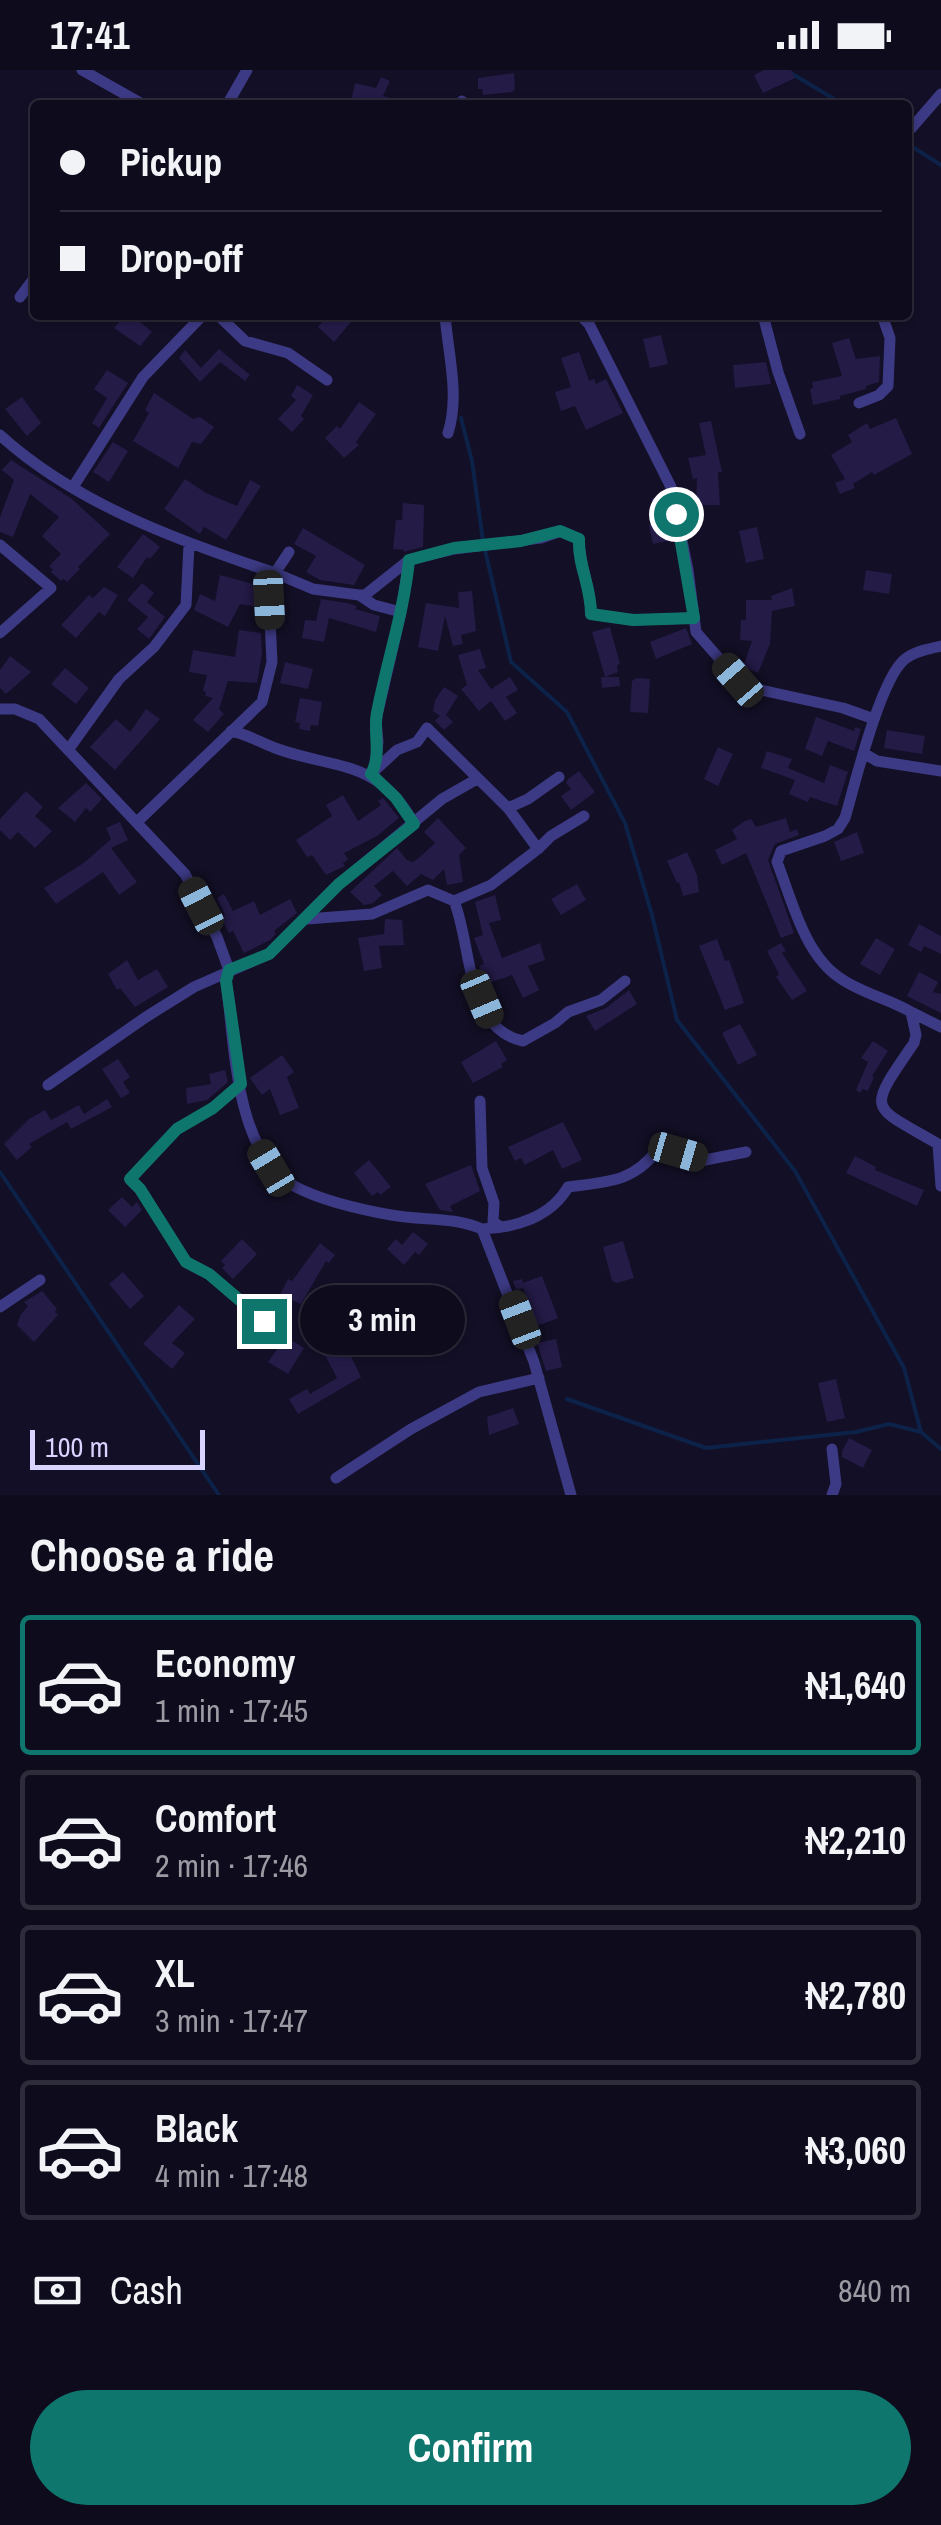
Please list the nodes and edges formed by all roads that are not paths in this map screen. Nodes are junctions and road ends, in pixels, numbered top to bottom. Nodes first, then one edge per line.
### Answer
1 (82, 70) edge
2 (246, 70) edge
3 (941, 94) edge
4 (135, 100) edge
5 (229, 100) edge
6 (912, 128) edge
7 (30, 284) edge
8 (20, 297) dead end
9 (199, 320) edge
10 (223, 320) edge
11 (446, 320) edge
12 (585, 320) edge
13 (764, 320) edge
14 (884, 320) edge
15 (327, 380) dead end
16 (859, 404) dead end
17 (448, 433) dead end
18 (800, 434) dead end
19 (0, 435) edge
20 (74, 487) junction
21 (190, 545) junction
22 (0, 546) edge
23 (290, 552) dead end
24 (409, 560) junction
25 (275, 573) junction
26 (359, 596) junction
27 (401, 612) junction
28 (694, 618) junction
29 (0, 633) edge
30 (941, 646) edge
31 (0, 709) edge
32 (874, 718) junction
33 (230, 732) junction
34 (68, 750) junction
35 (865, 754) junction
36 (941, 771) edge
37 (371, 774) junction
38 (558, 777) dead end
39 (477, 779) junction
40 (508, 808) junction
41 (584, 816) dead end
42 (137, 822) junction
43 (414, 824) junction
44 (538, 849) junction
45 (454, 901) junction
46 (307, 918) junction
47 (229, 970) junction
48 (625, 981) dead end
49 (912, 1012) junction
50 (941, 1027) edge
51 (241, 1084) junction
52 (48, 1085) dead end
53 (480, 1101) dead end
54 (746, 1152) dead end
55 (941, 1186) edge
56 (505, 1228) junction
57 (482, 1229) junction
58 (40, 1280) dead end
59 (0, 1307) edge
60 (280, 1330) dead end
61 (539, 1378) junction
62 (832, 1449) dead end
63 (336, 1478) dead end
64 (572, 1495) edge
65 (832, 1495) edge

1 - 4 street
2 - 5 street
3 - 6 street
7 - 8 street
9 - 20 street
10 - 15 street
11 - 17 street
12 - 28 street
13 - 18 street
14 - 16 street
19 - 20 street
20 - 21 street
21 - 25 street
21 - 34 street
22 - 29 street
23 - 25 street
24 - 26 street
24 - 27 street
24 - 28 street
25 - 26 street
25 - 33 street
26 - 27 street
27 - 37 street
28 - 32 street
30 - 32 street
31 - 34 street
32 - 35 street
33 - 37 street
33 - 42 street
34 - 42 street
35 - 36 street
35 - 49 street
37 - 39 street
37 - 43 street
38 - 40 street
39 - 40 street
39 - 43 street
40 - 44 street
41 - 44 street
42 - 47 street
43 - 46 street
44 - 45 street
45 - 46 street
45 - 48 street
46 - 47 street
47 - 51 street
47 - 52 street
49 - 50 street
49 - 55 street
51 - 57 street
51 - 60 street
53 - 56 street
54 - 56 street
56 - 57 street
57 - 61 street
58 - 59 street
61 - 63 street
61 - 64 street
62 - 65 street

